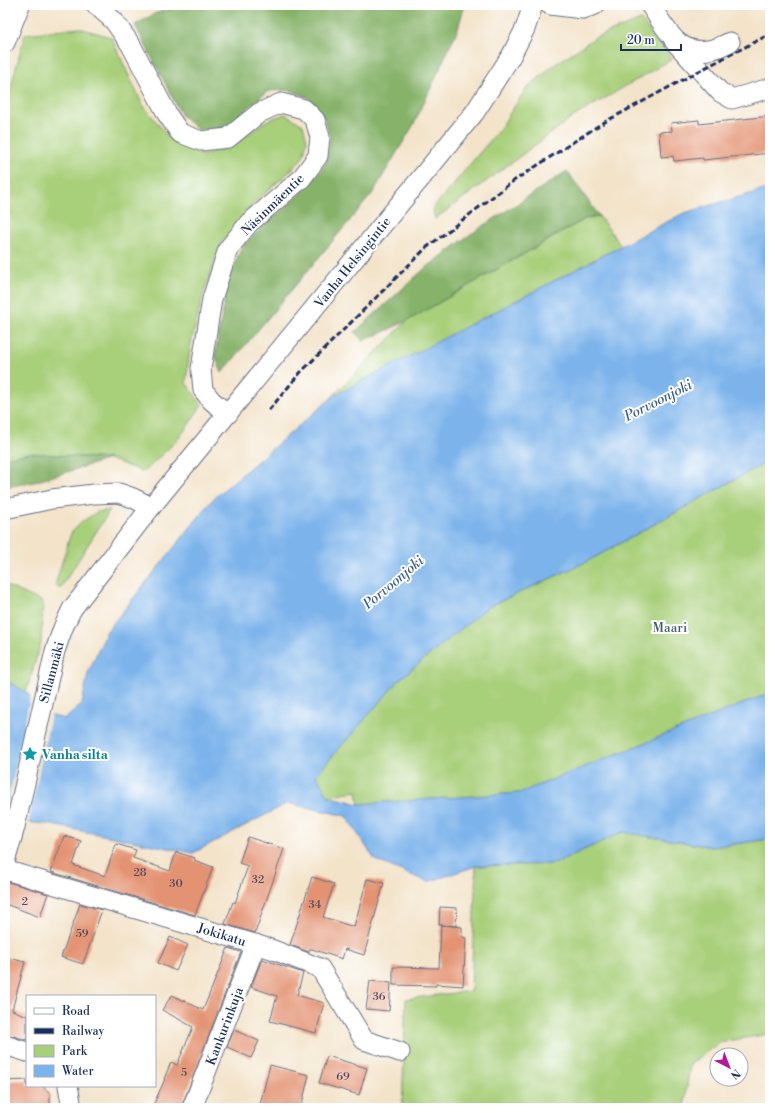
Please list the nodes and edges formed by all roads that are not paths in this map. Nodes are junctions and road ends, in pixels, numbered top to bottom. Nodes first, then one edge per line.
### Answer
1 (20, 5) edge
2 (96, 5) edge
3 (534, 5) edge
4 (550, 5) edge
5 (596, 5) edge
6 (650, 5) edge
7 (674, 40) junction
8 (730, 42) dead end
9 (5, 43) edge
10 (770, 88) edge
11 (228, 414) junction
12 (151, 507) junction
13 (5, 509) edge
14 (5, 862) edge
15 (5, 870) edge
16 (256, 944) junction
17 (5, 1045) edge
18 (26, 1052) edge
19 (400, 1052) dead end
20 (68, 1087) edge
21 (72, 1108) edge
22 (192, 1108) edge

1 - 9 street
2 - 11 street, Näsinmäentie
3 - 11 street, Vanha Helsingintie
4 - 5 street
6 - 7 street
7 - 8 street
7 - 10 street
11 - 12 street, Vanha Helsingintie
12 - 13 street
12 - 14 street, Sillanmäki
15 - 16 street, Jokikatu
16 - 19 street, Jokikatu
16 - 22 street, Kankurinkuja
17 - 18 street
20 - 21 street

